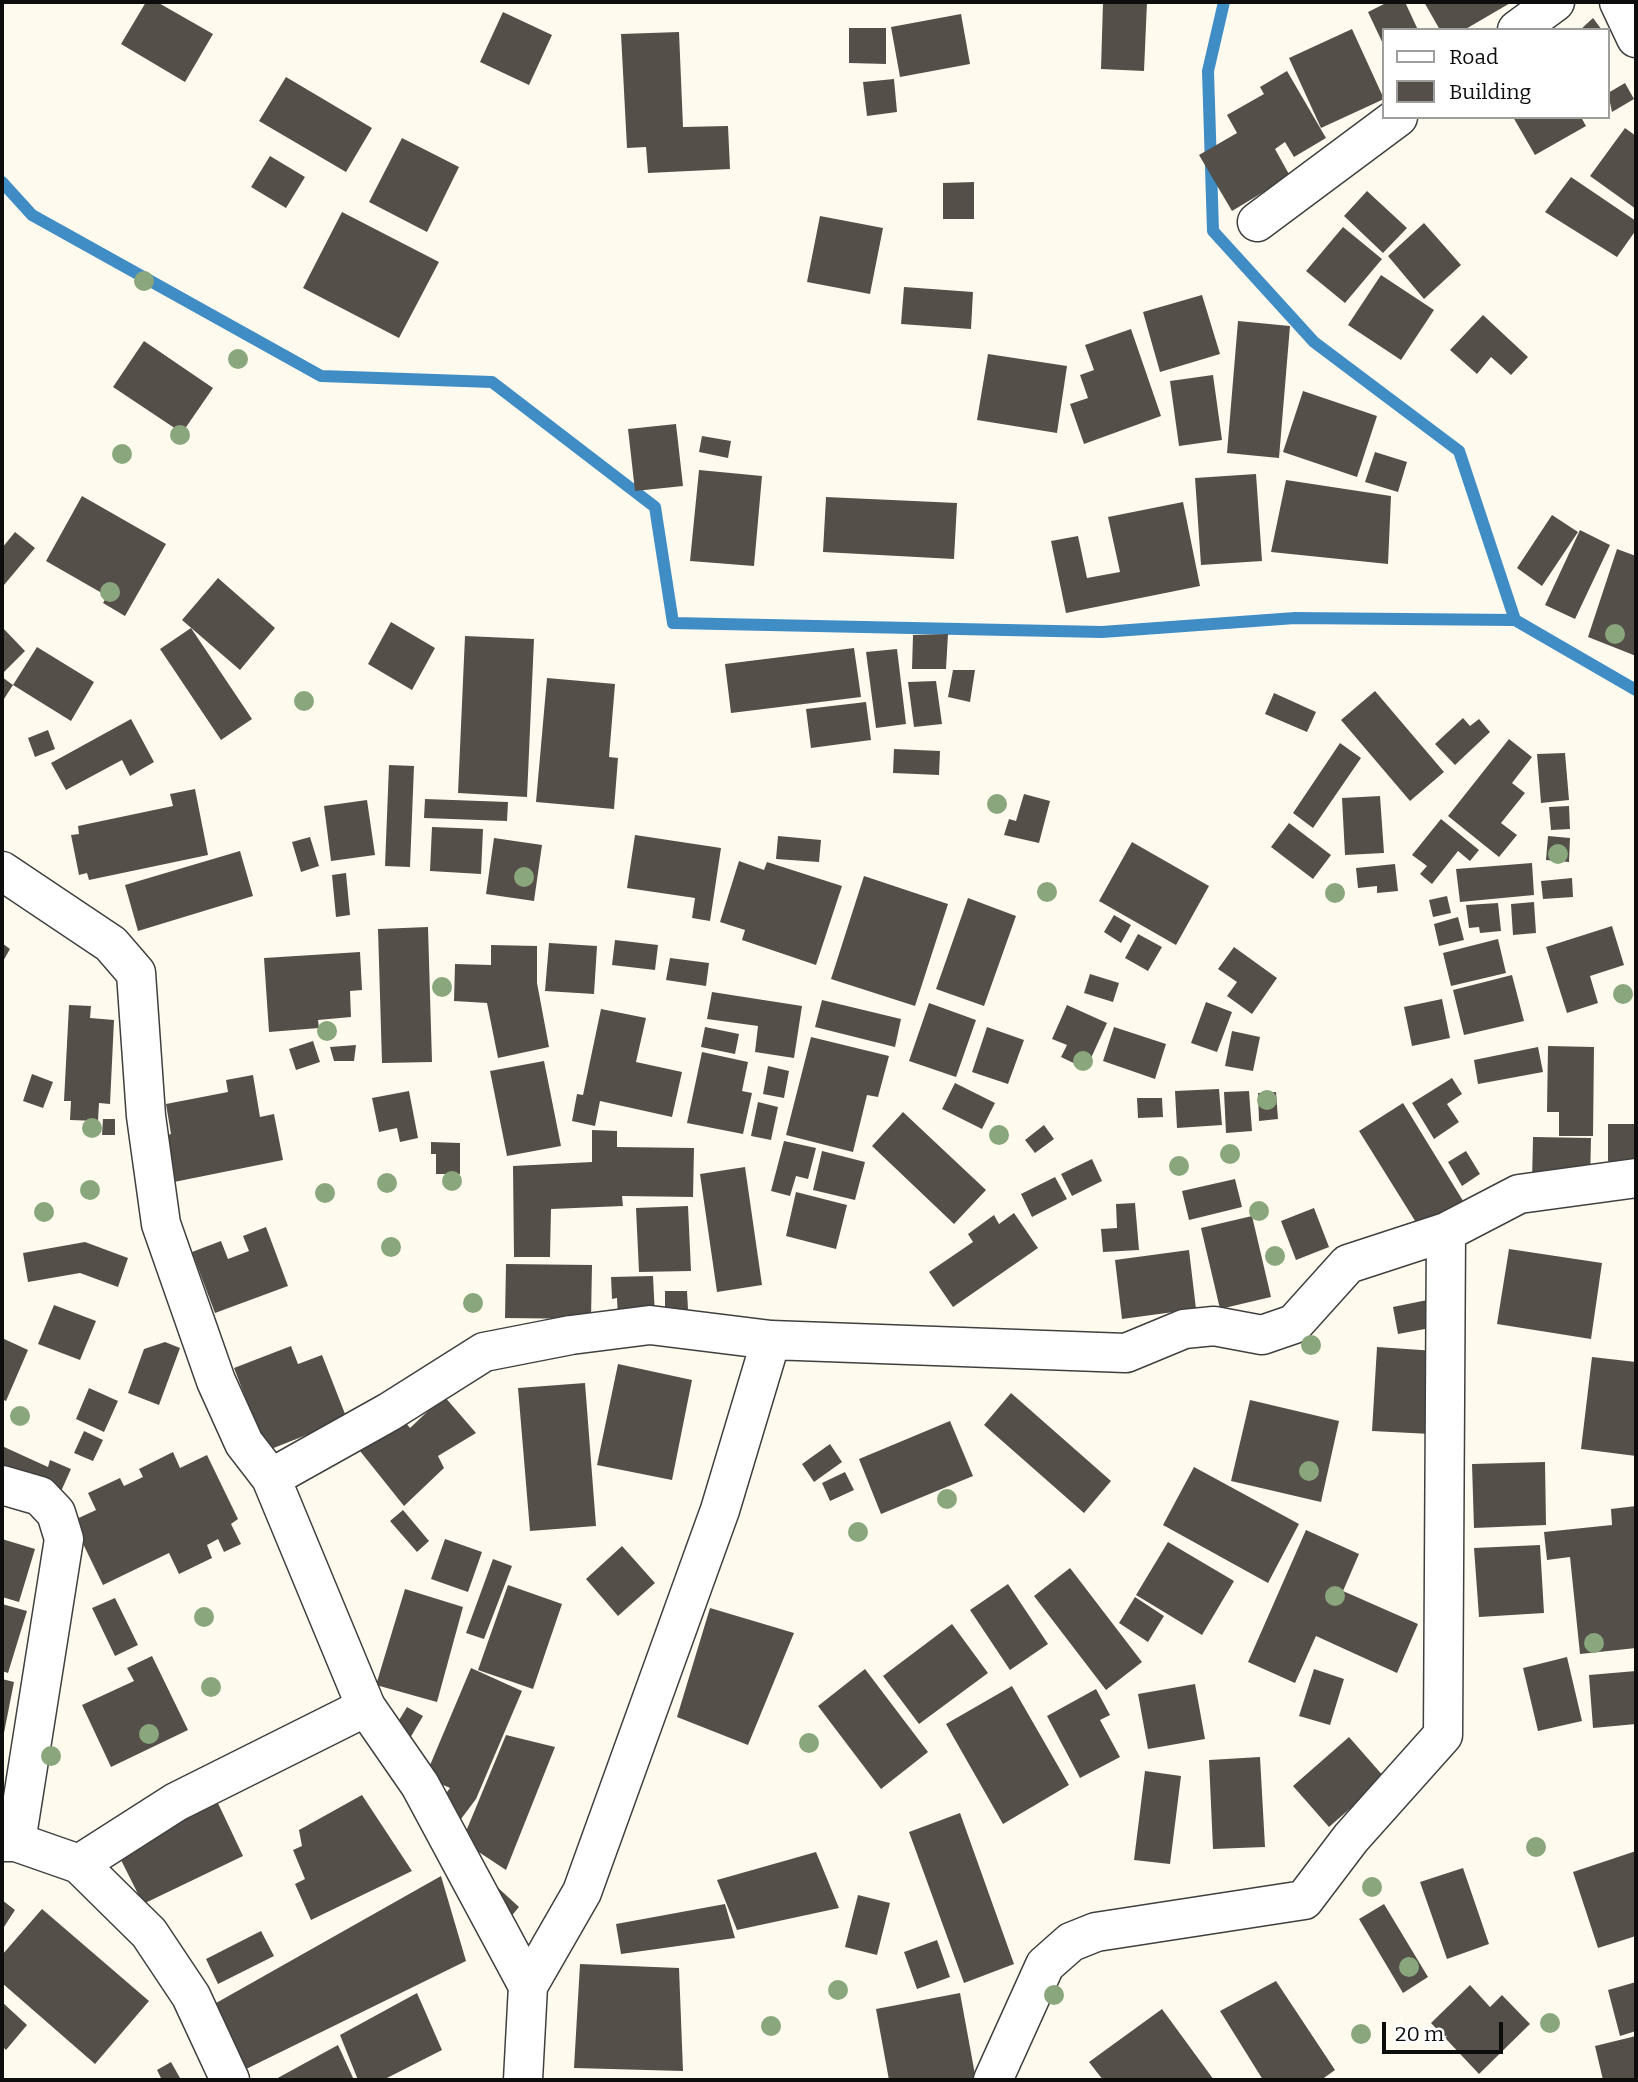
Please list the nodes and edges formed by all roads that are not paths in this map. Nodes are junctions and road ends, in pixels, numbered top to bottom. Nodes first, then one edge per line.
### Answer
1 (1555, 2) edge
2 (1619, 2) edge
3 (1520, 28) edge
4 (1636, 38) edge
5 (1395, 119) edge
6 (1257, 222) dead end
7 (2, 871) edge
8 (1636, 1178) edge
9 (1446, 1232) junction
10 (771, 1340) junction
11 (271, 1478) junction
12 (2, 1485) edge
13 (366, 1707) junction
14 (9, 1842) edge
15 (79, 1864) junction
16 (528, 1986) junction
17 (230, 2080) edge
18 (523, 2080) edge
19 (993, 2080) edge

1 - 3 street
2 - 4 street
5 - 6 street
7 - 11 street
8 - 9 street
9 - 10 street
9 - 19 street
10 - 11 street
10 - 16 street
11 - 13 street
12 - 14 street
13 - 15 street
13 - 16 street
14 - 15 street
15 - 17 street
16 - 18 street

